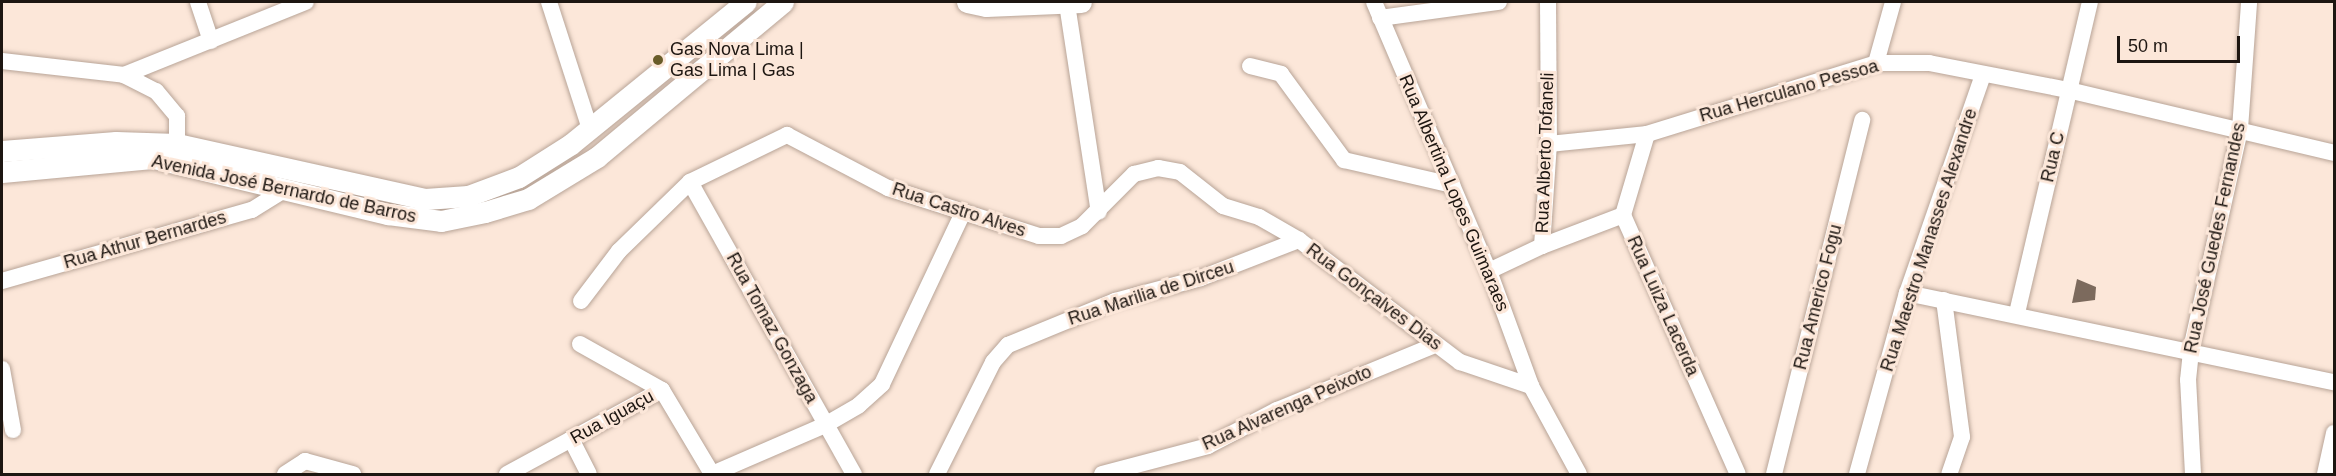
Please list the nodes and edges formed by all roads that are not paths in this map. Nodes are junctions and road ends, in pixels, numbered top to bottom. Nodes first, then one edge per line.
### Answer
1 (198, 2) edge
2 (306, 2) edge
3 (549, 2) edge
4 (746, 2) edge
5 (783, 2) edge
6 (967, 2) edge
7 (1374, 2) edge
8 (1499, 2) edge
9 (1548, 2) edge
10 (1893, 2) edge
11 (2090, 2) edge
12 (2249, 2) edge
13 (1074, 3) edge
14 (1380, 18) junction
15 (211, 40) junction
16 (2, 61) edge
17 (1876, 63) junction
18 (1250, 66) dead end
19 (124, 75) junction
20 (1983, 75) junction
21 (2068, 90) junction
22 (1862, 120) dead end
23 (590, 129) junction
24 (2240, 129) junction
25 (1647, 134) junction
26 (177, 144) junction
27 (1550, 144) junction
28 (2, 151) edge
29 (2334, 153) edge
30 (2, 172) edge
31 (690, 182) junction
32 (1452, 185) junction
33 (284, 190) junction
34 (1099, 212) junction
35 (962, 215) junction
36 (1623, 215) junction
37 (1299, 240) junction
38 (1542, 246) junction
39 (1489, 271) junction
40 (2, 281) edge
41 (1907, 293) junction
42 (1944, 300) junction
43 (581, 301) dead end
44 (2017, 313) junction
45 (580, 344) dead end
46 (1435, 345) junction
47 (2192, 349) junction
48 (2, 369) edge
49 (2334, 382) edge
50 (1531, 386) junction
51 (662, 390) junction
52 (825, 425) junction
53 (14, 430) dead end
54 (2334, 433) edge
55 (571, 439) junction
56 (285, 474) edge
57 (352, 474) edge
58 (507, 474) edge
59 (589, 474) edge
60 (712, 474) edge
61 (854, 474) edge
62 (937, 474) edge
63 (1102, 474) edge
64 (1579, 474) edge
65 (1738, 474) edge
66 (1774, 474) edge
67 (1857, 474) edge
68 (1949, 474) edge
69 (2193, 474) edge
70 (2325, 474) edge

1 - 15 street
2 - 15 street
3 - 23 street
4 - 23 main road, Avenida José Bernardo de Barros
5 - 33 main road, Avenida José Bernardo de Barros
6 - 13 main road
7 - 14 street, Rua Albertina Lopes Guimaraes
8 - 14 street
9 - 27 street, Rua Alberto Tofaneli
10 - 17 street
11 - 21 street, Rua C
12 - 24 street, Rua José Guedes Fernandes
13 - 34 street
14 - 32 street, Rua Albertina Lopes Guimaraes
15 - 19 street
16 - 19 street
17 - 20 street, Rua Herculano Pessoa
17 - 25 street, Rua Herculano Pessoa
18 - 32 street
19 - 26 street
20 - 21 street, Rua Herculano Pessoa
20 - 41 street, Rua Maestro Manasses Alexandre
21 - 24 street, Rua Herculano Pessoa
21 - 44 street, Rua C
22 - 66 street, Rua Americo Fogu
23 - 26 main road, Avenida José Bernardo de Barros
24 - 29 street, Rua Herculano Pessoa
24 - 47 street, Rua José Guedes Fernandes
25 - 27 street, Rua Herculano Pessoa
25 - 36 street, Rua Luiza Lacerda
26 - 28 main road, Avenida José Bernardo de Barros
27 - 38 street, Rua Alberto Tofaneli
30 - 33 main road, Avenida José Bernardo de Barros
31 - 35 street, Rua Castro Alves
31 - 43 street
31 - 52 street, Rua Tomaz Gonzaga
32 - 39 street, Rua Albertina Lopes Guimaraes
33 - 40 street, Rua Athur Bernardes
34 - 35 street, Rua Castro Alves
34 - 37 street, Rua Gonçalves Dias
35 - 52 street
36 - 38 street
36 - 65 street, Rua Luiza Lacerda
37 - 46 street, Rua Gonçalves Dias
37 - 62 street, Rua Marilia de Dirceu
38 - 39 street, Rua Alberto Tofaneli
39 - 50 street, Rua Albertina Lopes Guimaraes
41 - 42 street
41 - 67 street, Rua Maestro Manasses Alexandre
42 - 44 street
42 - 68 street
44 - 47 street
45 - 51 street
46 - 50 street, Rua Gonçalves Dias
46 - 63 street, Rua Alvarenga Peixoto
47 - 49 street
47 - 69 street, Rua José Guedes Fernandes
48 - 53 street
50 - 64 street, Rua Albertina Lopes Guimaraes
51 - 55 street, Rua Iguaçu
51 - 60 street, Rua Iguaçu
52 - 60 street
52 - 61 street, Rua Tomaz Gonzaga
54 - 70 street
55 - 58 street, Rua Iguaçu
55 - 59 street
56 - 57 street

